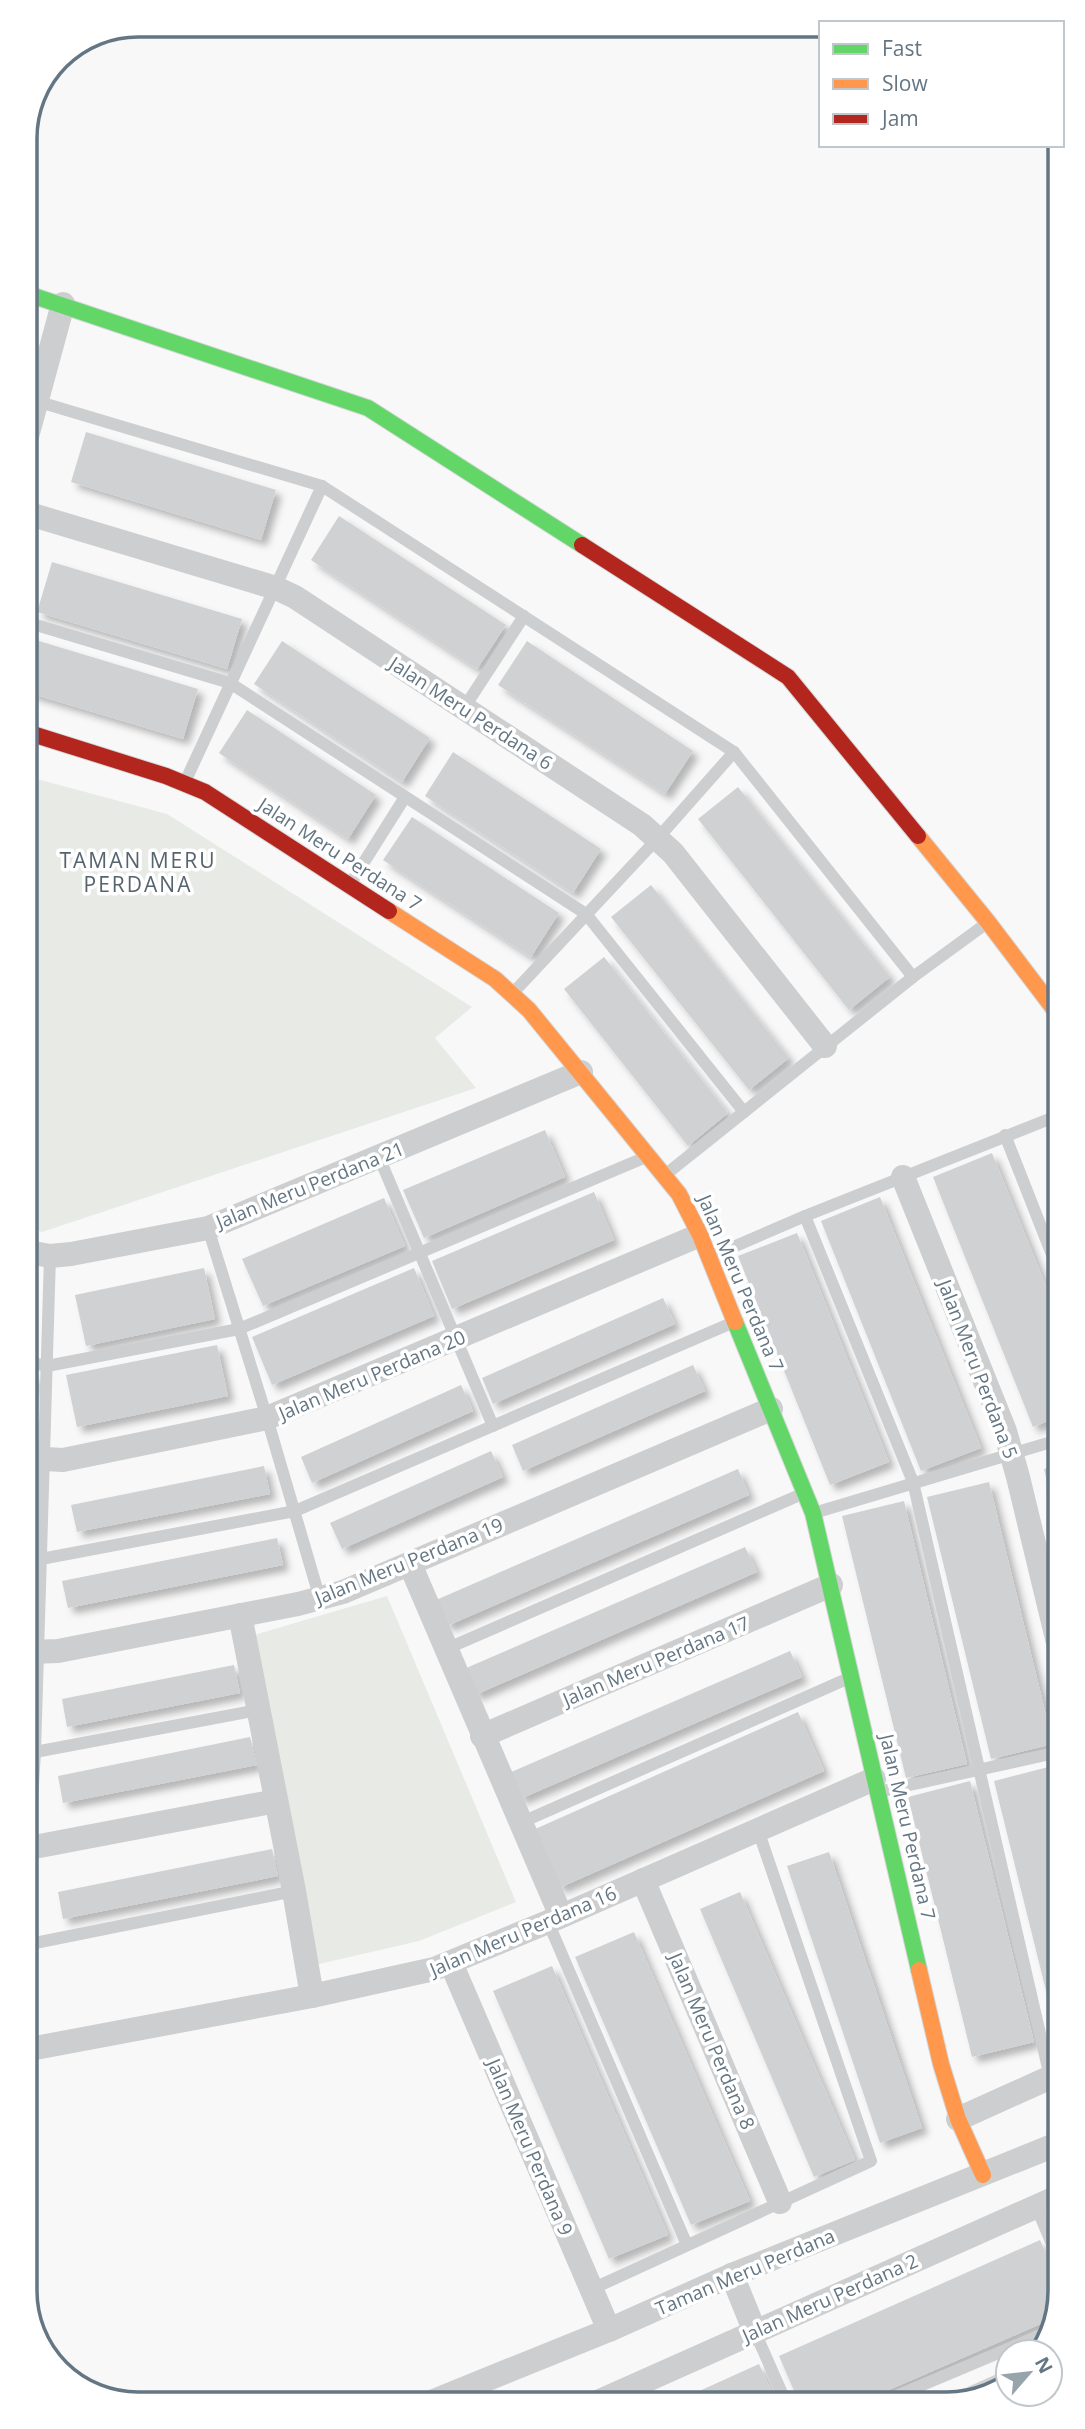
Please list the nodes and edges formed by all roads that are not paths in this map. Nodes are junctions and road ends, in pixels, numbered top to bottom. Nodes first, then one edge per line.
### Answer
1 (37, 296) edge
2 (63, 303) junction
3 (37, 397) edge
4 (37, 401) edge
5 (322, 486) junction
6 (37, 516) edge
7 (276, 588) junction
8 (524, 616) junction
9 (37, 625) edge
10 (230, 682) junction
11 (464, 708) junction
12 (37, 736) edge
13 (734, 752) junction
14 (185, 783) junction
15 (405, 797) junction
16 (658, 838) junction
17 (349, 886) junction
18 (586, 914) junction
19 (988, 922) junction
20 (913, 976) junction
21 (513, 993) junction
22 (1048, 1001) edge
23 (825, 1046) junction
24 (580, 1072) junction
25 (744, 1112) junction
26 (1048, 1119) edge
27 (1005, 1135) junction
28 (649, 1156) junction
29 (379, 1157) junction
30 (665, 1175) junction
31 (903, 1177) junction
32 (806, 1216) junction
33 (208, 1227) junction
34 (1048, 1245) edge
35 (705, 1246) junction
36 (39, 1254) edge
37 (420, 1254) junction
38 (736, 1321) junction
39 (239, 1329) junction
40 (457, 1339) junction
41 (37, 1364) edge
42 (47, 1366) junction
43 (771, 1409) junction
44 (267, 1418) junction
45 (493, 1426) junction
46 (1048, 1443) edge
47 (37, 1444) edge
48 (1012, 1454) junction
49 (37, 1459) edge
50 (913, 1482) junction
51 (806, 1492) junction
52 (295, 1511) junction
53 (813, 1513) junction
54 (37, 1558) edge
55 (410, 1563) junction
56 (831, 1585) junction
57 (320, 1599) junction
58 (1048, 1602) edge
59 (240, 1615) junction
60 (446, 1649) junction
61 (37, 1652) edge
62 (853, 1676) junction
63 (258, 1710) junction
64 (482, 1736) junction
65 (37, 1751) edge
66 (1048, 1754) edge
67 (979, 1769) junction
68 (876, 1785) junction
69 (276, 1801) junction
70 (520, 1823) junction
71 (758, 1830) junction
72 (37, 1847) edge
73 (643, 1880) junction
74 (294, 1891) junction
75 (554, 1919) junction
76 (37, 1943) edge
77 (451, 1963) junction
78 (312, 1996) junction
79 (1048, 2047) edge
80 (37, 2048) edge
81 (1048, 2078) edge
82 (958, 2119) junction
83 (1048, 2148) edge
84 (983, 2175) junction
85 (1048, 2201) edge
86 (780, 2202) junction
87 (1036, 2206) junction
88 (1048, 2234) edge
89 (687, 2245) junction
90 (732, 2275) junction
91 (592, 2289) junction
92 (609, 2330) junction
93 (755, 2332) junction
94 (1038, 2336) edge
95 (456, 2392) edge
96 (620, 2392) edge
97 (781, 2392) edge
98 (907, 2392) edge

1 - 2 street
2 - 3 street
2 - 19 street
4 - 5 lane
5 - 7 lane
5 - 8 lane
6 - 7 street, Jalan Meru Perdana 6
7 - 10 lane
7 - 11 street, Jalan Meru Perdana 6
8 - 11 lane
8 - 13 lane
9 - 10 lane
10 - 14 lane
10 - 15 lane
11 - 16 street, Jalan Meru Perdana 6
12 - 14 street, Jalan Meru Perdana 7
13 - 16 lane
13 - 20 lane
14 - 17 street, Jalan Meru Perdana 7
15 - 17 lane
15 - 18 lane
16 - 18 lane
16 - 23 street, Jalan Meru Perdana 6
17 - 21 street, Jalan Meru Perdana 7
18 - 21 lane
18 - 25 lane
19 - 20 lane
19 - 22 street
20 - 23 lane
21 - 24 street, Jalan Meru Perdana 7
23 - 25 lane
24 - 28 street, Jalan Meru Perdana 7
24 - 29 street, Jalan Meru Perdana 21
25 - 30 lane
26 - 27 lane
27 - 31 lane
27 - 34 lane
28 - 30 street, Jalan Meru Perdana 7
28 - 37 lane
29 - 33 street, Jalan Meru Perdana 21
29 - 37 lane
30 - 35 street, Jalan Meru Perdana 7
31 - 32 lane
31 - 48 street, Jalan Meru Perdana 5
32 - 35 lane
32 - 50 lane
33 - 36 street, Jalan Meru Perdana 21
33 - 39 lane
35 - 38 street, Jalan Meru Perdana 7
35 - 40 street, Jalan Meru Perdana 20
36 - 42 lane
37 - 39 lane
37 - 40 lane
38 - 43 street, Jalan Meru Perdana 7
38 - 45 lane
39 - 42 lane
39 - 44 lane
40 - 44 street, Jalan Meru Perdana 20
40 - 45 lane
41 - 42 lane
42 - 47 lane
43 - 51 street, Jalan Meru Perdana 7
43 - 55 street, Jalan Meru Perdana 19
44 - 49 street, Jalan Meru Perdana 20
44 - 52 lane
45 - 52 lane
46 - 48 lane
48 - 50 lane
48 - 58 street, Jalan Meru Perdana 5
50 - 53 lane
50 - 67 lane
51 - 53 street, Jalan Meru Perdana 7
51 - 60 lane
52 - 54 lane
52 - 57 lane
53 - 56 street, Jalan Meru Perdana 7
55 - 57 street, Jalan Meru Perdana 19
55 - 60 street
56 - 62 street, Jalan Meru Perdana 7
56 - 64 street, Jalan Meru Perdana 17
57 - 59 street, Jalan Meru Perdana 19
59 - 61 street, Jalan Meru Perdana 19
59 - 63 street
60 - 64 street
62 - 68 street, Jalan Meru Perdana 7
62 - 70 lane
63 - 65 lane
63 - 69 street
64 - 70 street
66 - 67 lane
67 - 68 lane
67 - 79 lane
68 - 71 street, Jalan Meru Perdana 16
68 - 82 street, Jalan Meru Perdana 7
69 - 72 street
69 - 74 street
70 - 75 street
71 - 73 street, Jalan Meru Perdana 16
71 - 86 lane
73 - 75 street, Jalan Meru Perdana 16
73 - 86 street, Jalan Meru Perdana 8
74 - 76 lane
74 - 78 street
75 - 77 street, Jalan Meru Perdana 16
75 - 89 lane
77 - 78 street, Jalan Meru Perdana 16
77 - 91 street, Jalan Meru Perdana 9
78 - 80 street, Jalan Meru Perdana 16
81 - 82 street
82 - 84 street, Jalan Meru Perdana 7
83 - 84 street, Taman Meru Perdana
84 - 90 street, Taman Meru Perdana
85 - 87 street, Jalan Meru Perdana 2
86 - 89 lane
87 - 88 lane
87 - 93 street, Jalan Meru Perdana 2
89 - 91 lane
90 - 92 street, Taman Meru Perdana
90 - 93 street
91 - 92 street, Jalan Meru Perdana 9
92 - 95 street, Taman Meru Perdana
93 - 96 street, Jalan Meru Perdana 2
93 - 97 lane
94 - 98 lane

